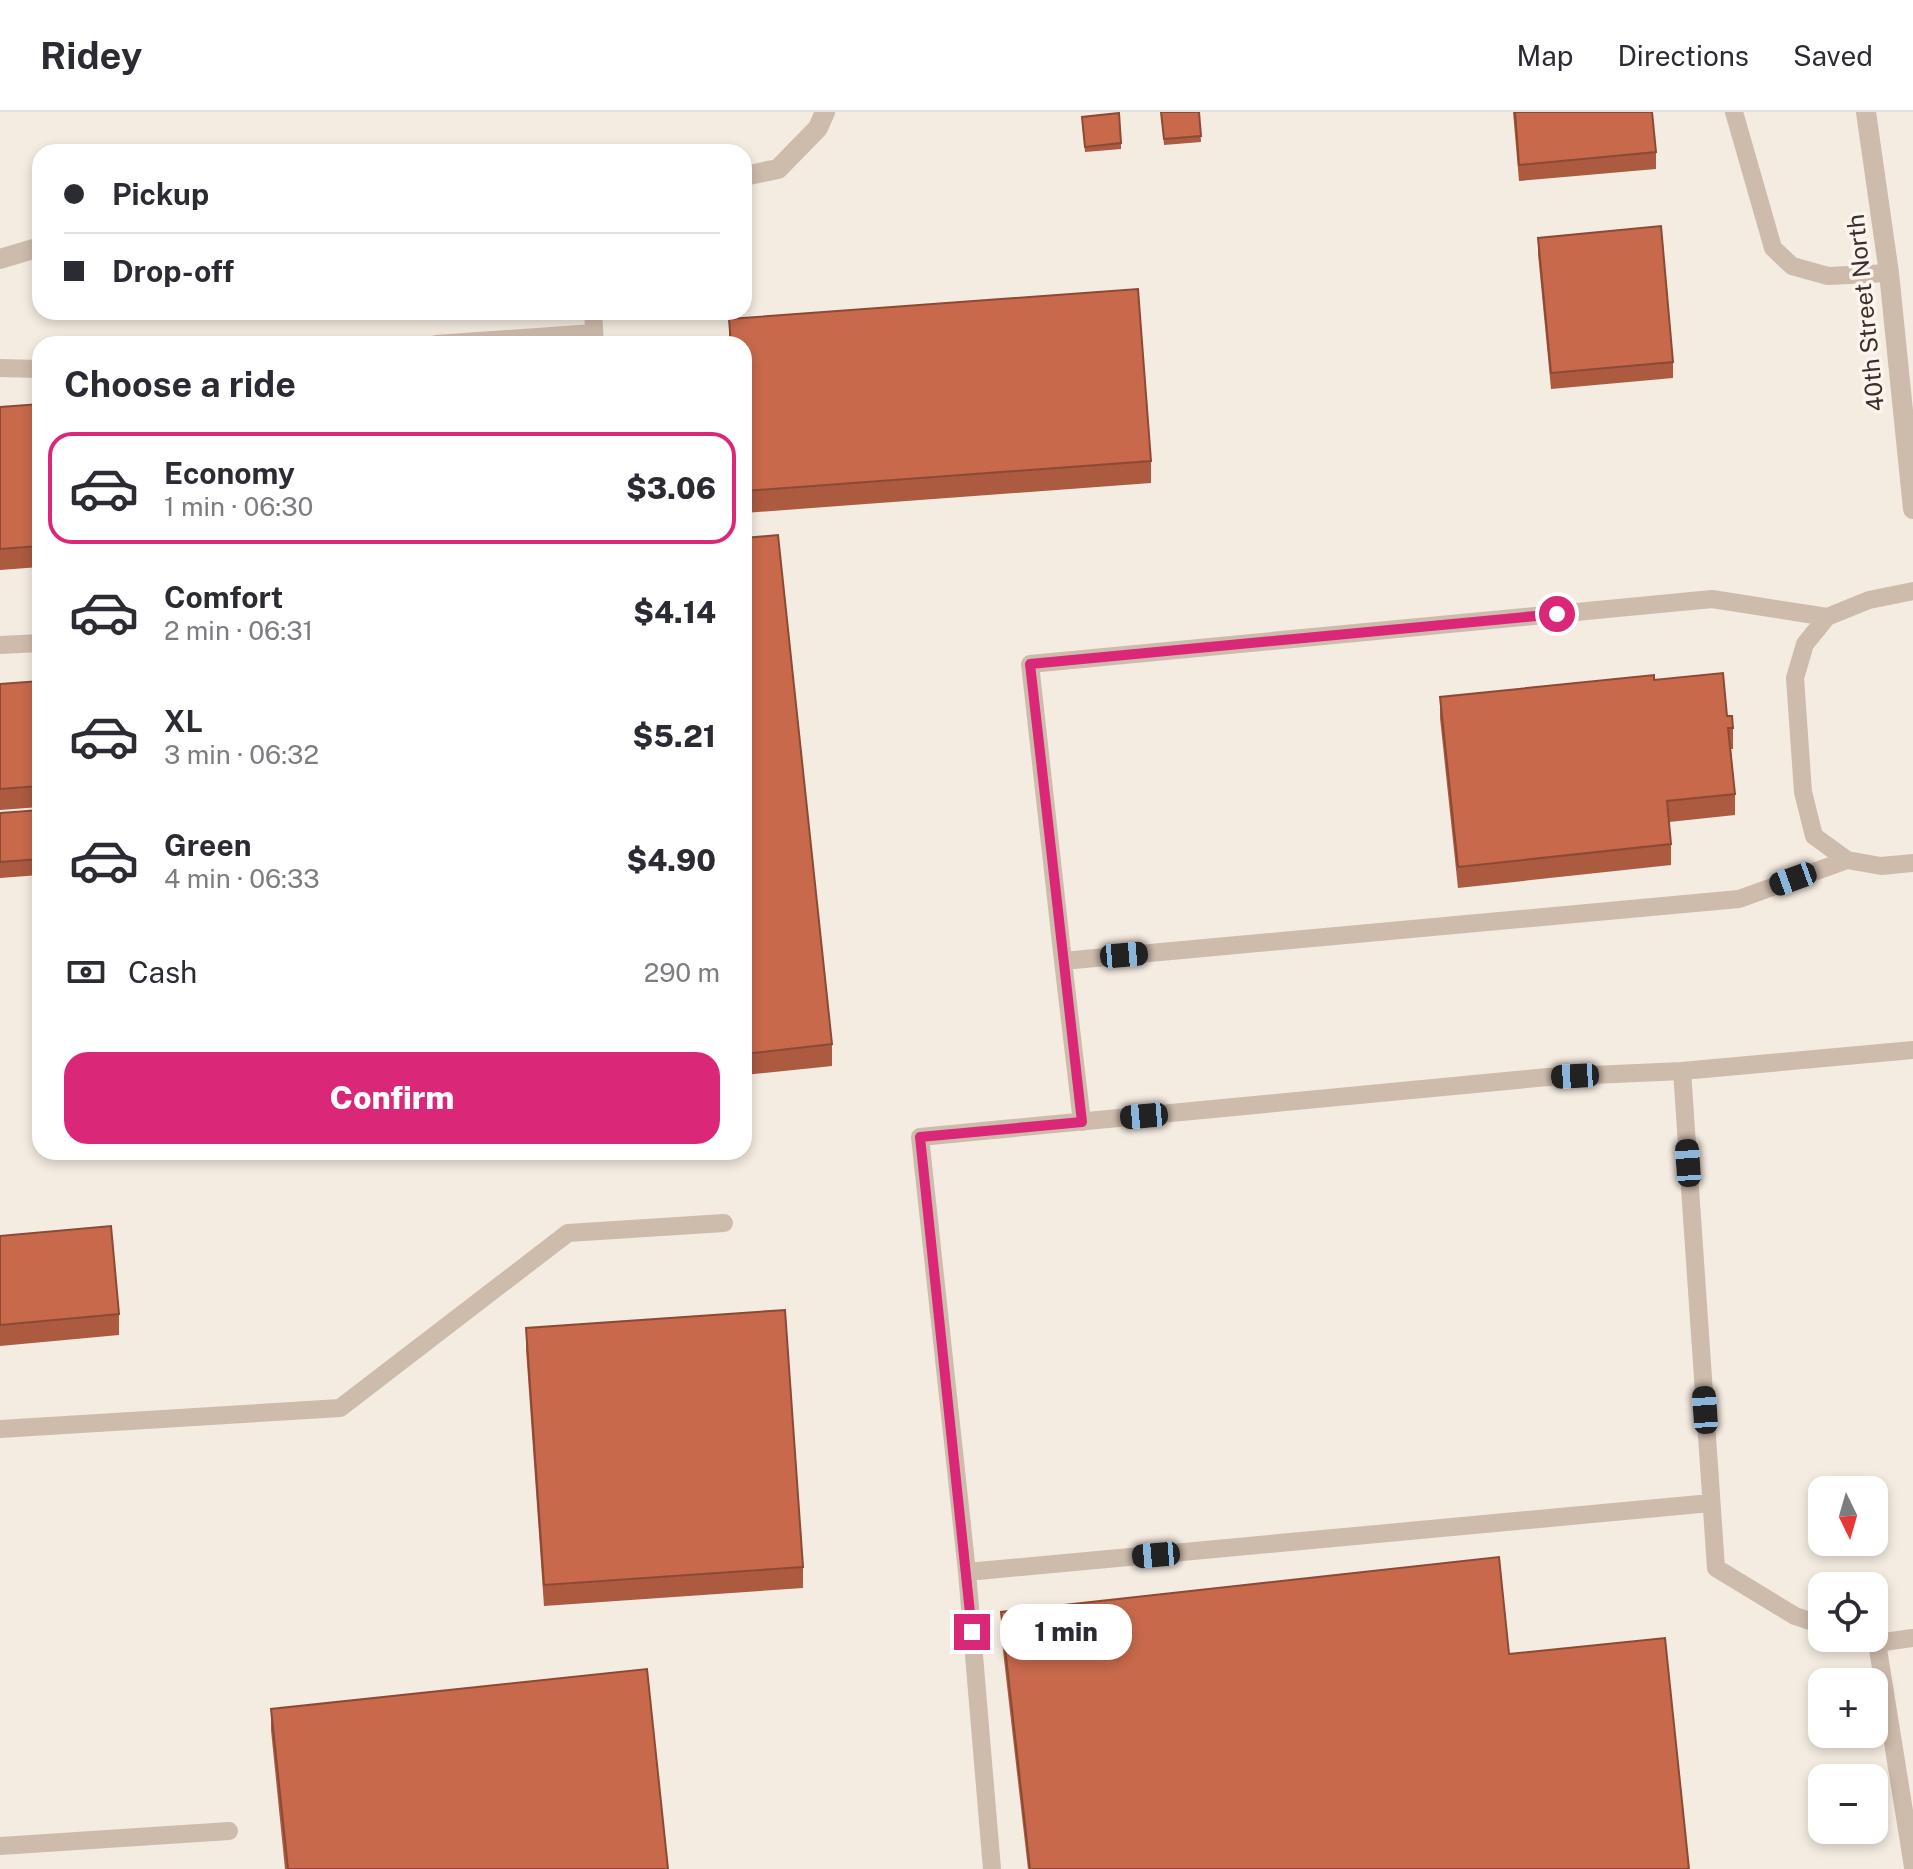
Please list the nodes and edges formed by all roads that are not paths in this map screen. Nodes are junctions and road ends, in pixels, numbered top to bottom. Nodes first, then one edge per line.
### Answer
1 (825, 112) edge
2 (1734, 112) edge
3 (1866, 112) edge
4 (752, 174) edge
5 (32, 249) edge
6 (0, 259) edge
7 (1889, 273) junction
8 (0, 368) edge
9 (32, 369) edge
10 (1906, 386) edge
11 (1913, 509) edge
12 (1913, 591) edge
13 (1827, 617) junction
14 (32, 643) edge
15 (0, 645) edge
16 (1847, 860) junction
17 (1913, 863) edge
18 (1063, 961) junction
19 (1913, 1050) edge
20 (1682, 1071) junction
21 (1082, 1122) junction
22 (724, 1223) dead end
23 (0, 1429) edge
24 (1711, 1503) junction
25 (967, 1572) junction
26 (1808, 1620) edge
27 (1913, 1638) edge
28 (1888, 1640) edge
29 (1871, 1652) edge
30 (229, 1831) dead end
31 (0, 1846) edge
32 (1913, 1867) edge
33 (992, 1869) edge

1 - 4 street
2 - 7 lane
3 - 7 street, 40th Street North
5 - 6 street
7 - 10 street, 40th Street North
8 - 9 lane
10 - 11 street, 40th Street North
12 - 13 lane
13 - 16 lane
13 - 18 lane
14 - 15 lane
16 - 17 lane
16 - 18 lane
18 - 21 lane
19 - 20 lane
20 - 21 lane
20 - 24 lane
21 - 25 lane
22 - 23 lane
24 - 25 lane
24 - 26 lane
25 - 33 lane
27 - 28 lane
29 - 32 lane
30 - 31 lane

